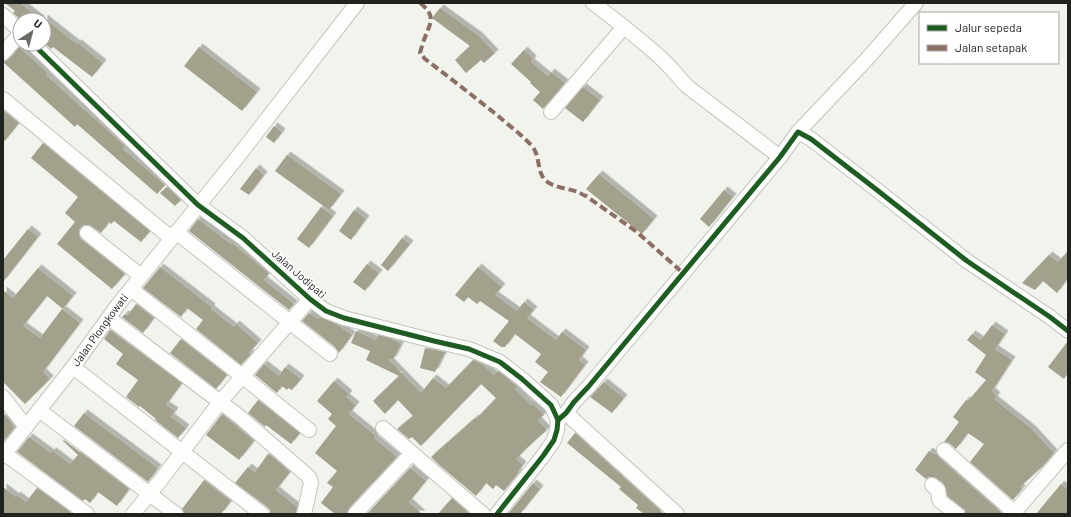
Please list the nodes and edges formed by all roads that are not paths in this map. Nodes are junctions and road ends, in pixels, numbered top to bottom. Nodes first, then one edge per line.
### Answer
1 (357, 3) edge
2 (593, 3) edge
3 (916, 3) edge
4 (3, 15) edge
5 (12, 24) edge
6 (624, 27) junction
7 (12, 42) edge
8 (41, 52) edge
9 (3, 53) edge
10 (3, 99) edge
11 (551, 112) dead end
12 (798, 132) junction
13 (780, 156) junction
14 (198, 205) junction
15 (87, 233) dead end
16 (174, 235) junction
17 (141, 276) junction
18 (131, 289) junction
19 (310, 299) junction
20 (109, 318) junction
21 (290, 322) junction
22 (1068, 331) edge
23 (330, 354) dead end
24 (73, 367) junction
25 (242, 376) junction
26 (3, 397) edge
27 (220, 402) junction
28 (39, 410) junction
29 (562, 417) junction
30 (26, 427) junction
31 (383, 428) dead end
32 (309, 430) dead end
33 (944, 450) dead end
34 (182, 451) junction
35 (1068, 451) edge
36 (412, 453) junction
37 (4, 455) edge
38 (932, 486) dead end
39 (149, 494) junction
40 (1013, 513) edge
41 (87, 514) edge
42 (133, 514) edge
43 (176, 514) edge
44 (262, 514) edge
45 (304, 514) edge
46 (355, 514) edge
47 (483, 514) edge
48 (497, 514) edge
49 (677, 514) edge
50 (957, 514) edge

1 - 14 street, Jalan Plongkowati
2 - 6 street
3 - 12 street
4 - 5 street
6 - 11 street
6 - 13 street
7 - 9 street
8 - 14 street, Jalan Jodipati
10 - 16 street
12 - 13 street
12 - 22 street
13 - 29 street
14 - 16 street, Jalan Plongkowati
14 - 19 street, Jalan Jodipati
15 - 17 street
16 - 17 street, Jalan Plongkowati
16 - 21 street
17 - 18 street, Jalan Plongkowati
18 - 20 street, Jalan Plongkowati
18 - 25 street
19 - 21 street
19 - 29 street, Jalan Jodipati
20 - 24 street, Jalan Plongkowati
20 - 27 street
21 - 23 street
21 - 25 street
24 - 28 street, Jalan Plongkowati
24 - 34 street
25 - 27 street
25 - 32 street
26 - 30 street
27 - 34 street
27 - 45 street
28 - 30 street, Jalan Plongkowati
28 - 39 street
29 - 48 street
29 - 49 street, Jalan Jodipati
30 - 37 street, Jalan Plongkowati
31 - 36 street
33 - 40 street
34 - 39 street
34 - 44 street
35 - 40 street
36 - 46 street
36 - 47 street
37 - 41 street
38 - 50 street
39 - 42 street
39 - 43 street

